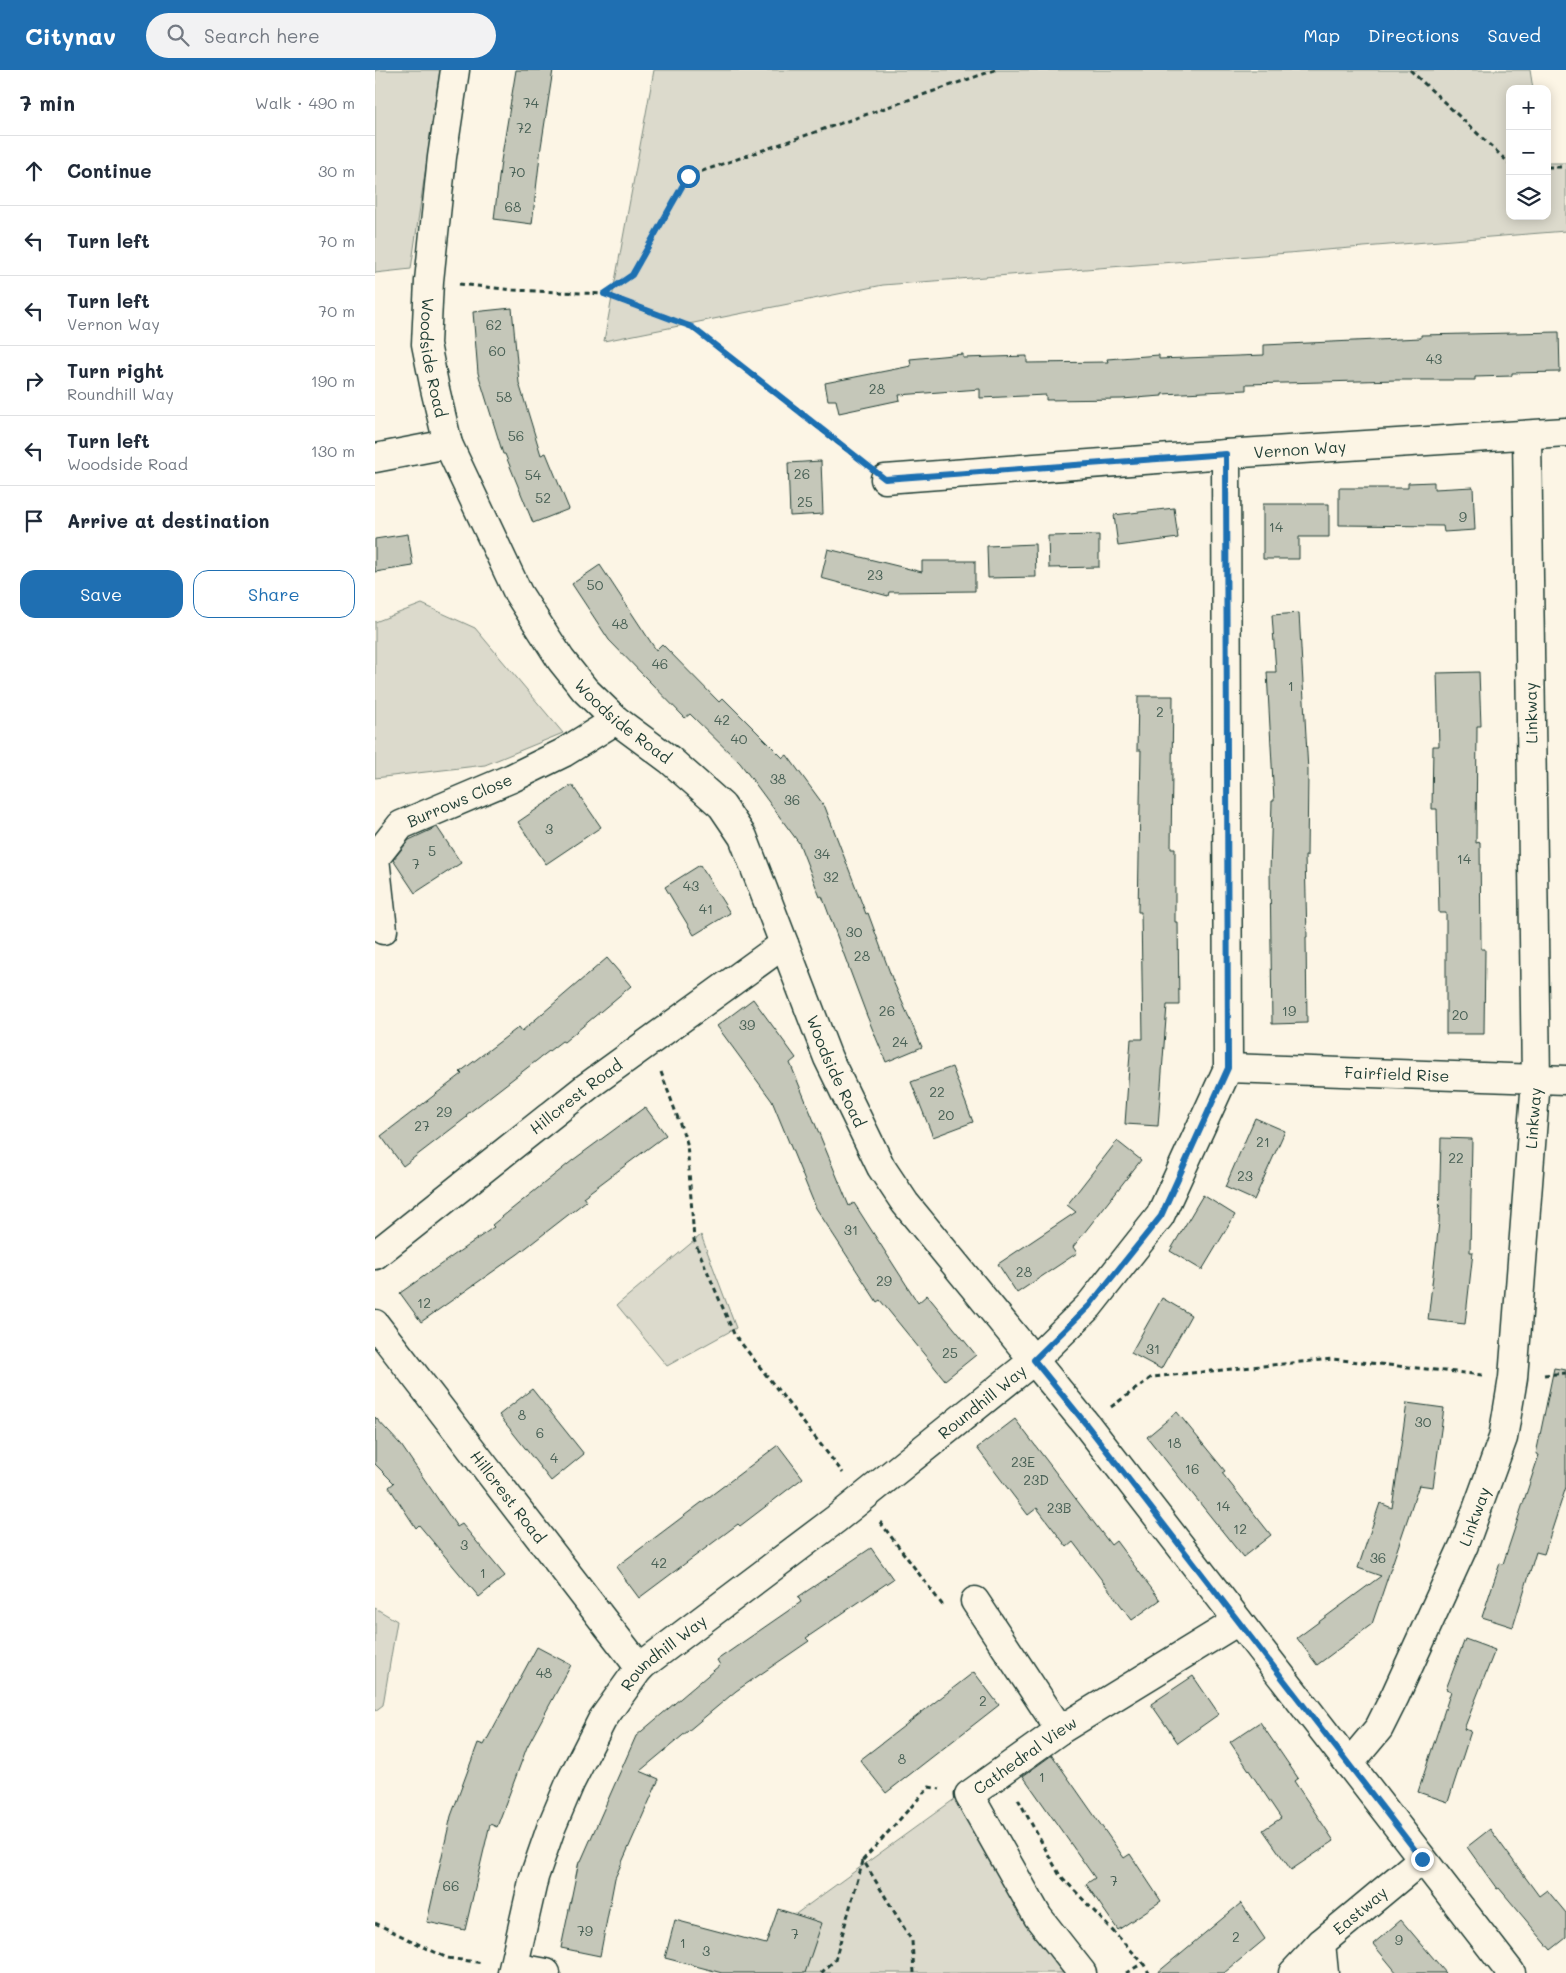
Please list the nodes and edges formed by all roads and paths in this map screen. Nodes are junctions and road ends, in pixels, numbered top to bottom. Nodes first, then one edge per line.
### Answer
1 (455, 70) edge
2 (995, 70) edge
3 (1410, 70) edge
4 (1506, 160) edge
5 (1551, 167) edge
6 (1566, 167) edge
7 (453, 284) dead end
8 (604, 294) junction
9 (1566, 432) edge
10 (1527, 435) junction
11 (448, 444) junction
12 (1226, 454) junction
13 (375, 458) edge
14 (885, 479) joint
15 (616, 720) junction
16 (383, 930) dead end
17 (784, 944) junction
18 (649, 1040) junction
19 (1228, 1068) junction
20 (1536, 1080) junction
21 (1566, 1080) edge
22 (375, 1255) edge
23 (375, 1324) edge
24 (1034, 1360) junction
25 (1566, 1373) edge
26 (1513, 1378) junction
27 (1109, 1409) dead end
28 (862, 1498) junction
29 (975, 1601) dead end
30 (945, 1608) dead end
31 (1238, 1621) junction
32 (640, 1668) junction
33 (1060, 1730) junction
34 (1349, 1764) junction
35 (1003, 1770) junction
36 (969, 1795) junction
37 (1422, 1859) junction
38 (863, 1860) junction
39 (375, 1923) edge
40 (1321, 1943) junction
41 (1143, 1963) junction
42 (513, 1970) edge
43 (546, 1973) edge
44 (821, 1973) edge
45 (914, 1973) edge
46 (1082, 1973) edge
47 (1126, 1973) edge
48 (1149, 1973) edge
49 (1293, 1973) edge
50 (1324, 1973) edge
51 (1511, 1973) edge

1 - 11 street, Woodside Road
2 - 8 path
3 - 4 path
5 - 6 path
7 - 8 path
8 - 14 path
9 - 10 street, Vernon Way
10 - 12 street, Vernon Way
10 - 20 street, Linkway
11 - 13 street
11 - 15 street, Woodside Road
12 - 14 street, Vernon Way
12 - 19 street, Roundhill Way
15 - 16 street, Burrows Close
15 - 17 street, Woodside Road
17 - 18 street, Hillcrest Road
17 - 24 street, Woodside Road
18 - 22 street, Hillcrest Road
18 - 28 path
19 - 20 street, Fairfield Rise
19 - 24 street, Roundhill Way
20 - 21 street, Fairfield Rise
20 - 26 street, Linkway
23 - 32 street, Hillcrest Road
24 - 28 street, Roundhill Way
24 - 31 street, Woodside Road
25 - 26 path
26 - 27 path
26 - 34 street, Linkway
28 - 30 path
28 - 32 street, Roundhill Way
29 - 33 street
31 - 33 street, Cathedral View
31 - 34 street, Woodside Road
32 - 42 street, Roundhill Way
33 - 35 street, Cathedral View
34 - 37 street, Woodside Road
35 - 36 street, Cathedral View
35 - 41 path
36 - 38 path
36 - 46 street, Cathedral View
37 - 40 street, Eastway
37 - 51 street, Woodside Road
38 - 44 path
38 - 45 path
39 - 42 path
40 - 49 street
40 - 50 street, Eastway
41 - 47 path
41 - 48 path
42 - 43 street

